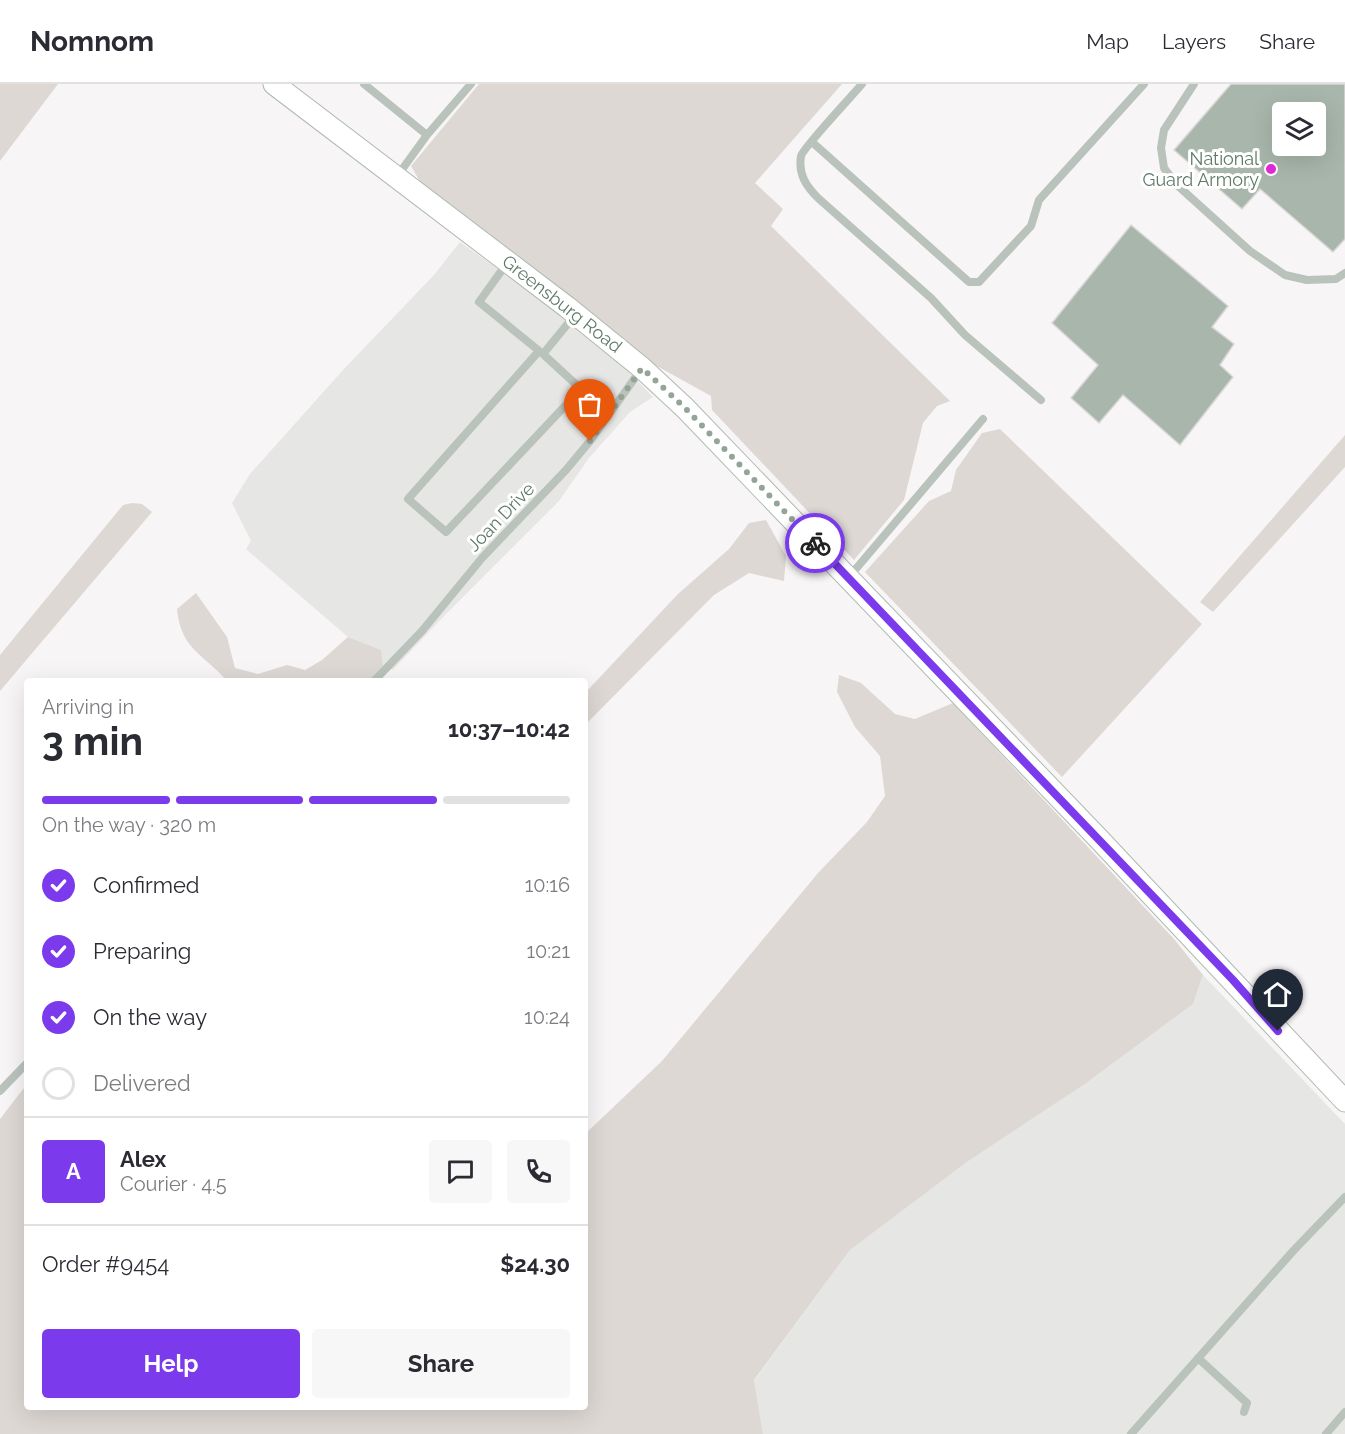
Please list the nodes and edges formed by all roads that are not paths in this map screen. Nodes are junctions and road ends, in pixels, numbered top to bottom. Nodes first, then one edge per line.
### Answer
1 (274, 84) edge
2 (364, 84) edge
3 (471, 84) edge
4 (862, 84) edge
5 (1144, 84) edge
6 (1194, 84) edge
7 (428, 135) junction
8 (812, 142) junction
9 (397, 177) junction
10 (508, 262) junction
11 (1345, 273) edge
12 (576, 314) junction
13 (541, 352) junction
14 (642, 368) junction
15 (1041, 400) dead end
16 (983, 419) dead end
17 (848, 578) junction
18 (377, 678) edge
19 (24, 1066) edge
20 (0, 1090) edge
21 (1345, 1101) edge
22 (1345, 1197) edge
23 (1198, 1358) junction
24 (1244, 1412) dead end
25 (1345, 1412) edge
26 (1131, 1434) edge
27 (1326, 1434) edge

1 - 9 main road, Greensburg Road
2 - 7 lane
3 - 7 lane
4 - 8 lane
5 - 8 lane
6 - 11 lane
7 - 9 lane
8 - 15 lane
9 - 10 main road, Greensburg Road
10 - 12 main road, Greensburg Road
10 - 13 lane
12 - 13 lane
12 - 14 main road, Greensburg Road
13 - 13 lane
14 - 17 main road, Greensburg Road
14 - 18 lane, Joan Drive
16 - 17 lane
17 - 21 main road, Greensburg Road
19 - 20 lane
22 - 23 lane
23 - 24 lane
23 - 26 lane
25 - 27 lane

